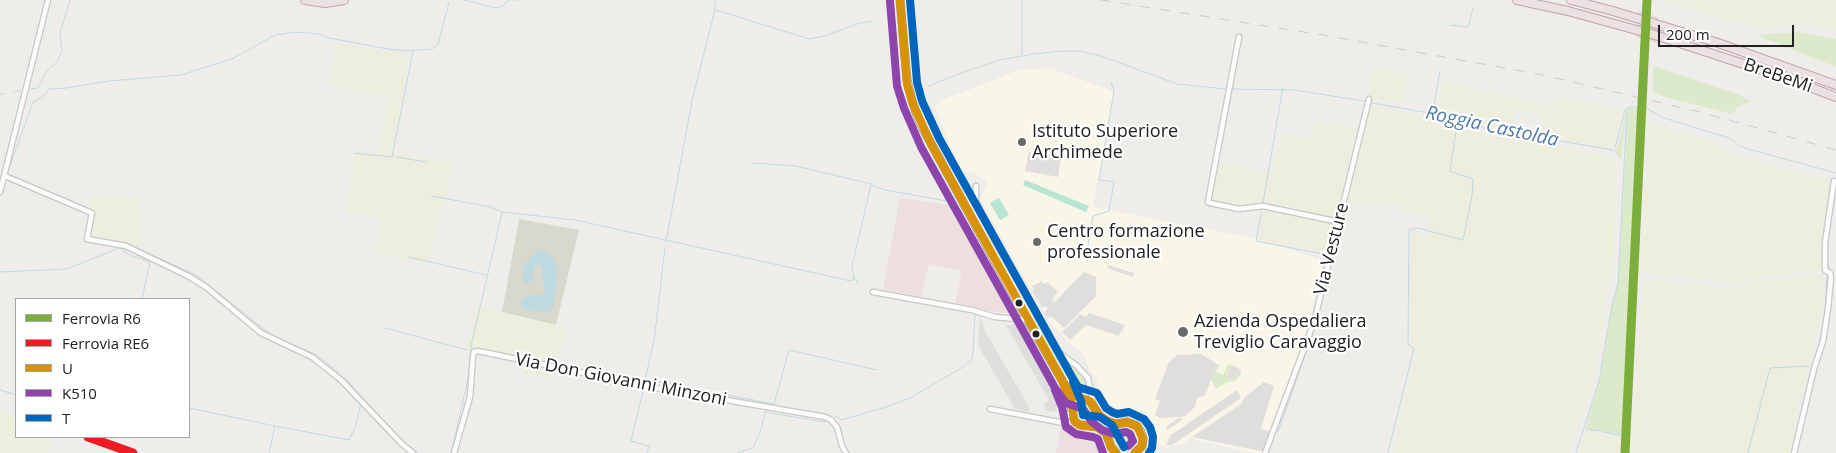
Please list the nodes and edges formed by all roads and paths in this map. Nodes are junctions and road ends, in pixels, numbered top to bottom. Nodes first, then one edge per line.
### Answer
1 (48, 0) edge
2 (305, 0) edge
3 (344, 0) edge
4 (900, 0) edge
5 (1517, 0) edge
6 (1571, 0) edge
7 (1239, 37) dead end
8 (1836, 85) edge
9 (1836, 97) edge
10 (1369, 99) dead end
11 (5, 176) junction
12 (1834, 181) dead end
13 (976, 186) dead end
14 (0, 192) edge
15 (1339, 222) junction
16 (873, 292) dead end
17 (1023, 317) junction
18 (1063, 382) junction
19 (1091, 387) junction
20 (1083, 399) junction
21 (1093, 404) junction
22 (990, 409) dead end
23 (1072, 410) junction
24 (1060, 422) junction
25 (1078, 424) junction
26 (413, 453) edge
27 (454, 453) edge
28 (846, 453) edge
29 (1116, 453) edge
30 (1135, 453) edge
31 (1265, 453) edge
32 (1794, 453) edge

1 - 11 street
2 - 3 highway
4 - 17 main road
5 - 9 highway, BreBeMi
6 - 8 highway, BreBeMi
7 - 15 street
10 - 15 street, Via Vesture
11 - 14 street
11 - 26 street
12 - 32 street
13 - 19 street
15 - 31 street, Via Vesture
16 - 17 street
17 - 18 main road
18 - 20 main road
18 - 23 main road
19 - 20 street
19 - 21 street
20 - 21 main road
20 - 23 main road
21 - 30 main road
22 - 24 street
23 - 24 street
23 - 25 main road
24 - 25 street
25 - 29 main road
27 - 28 street, Via Don Giovanni Minzoni

